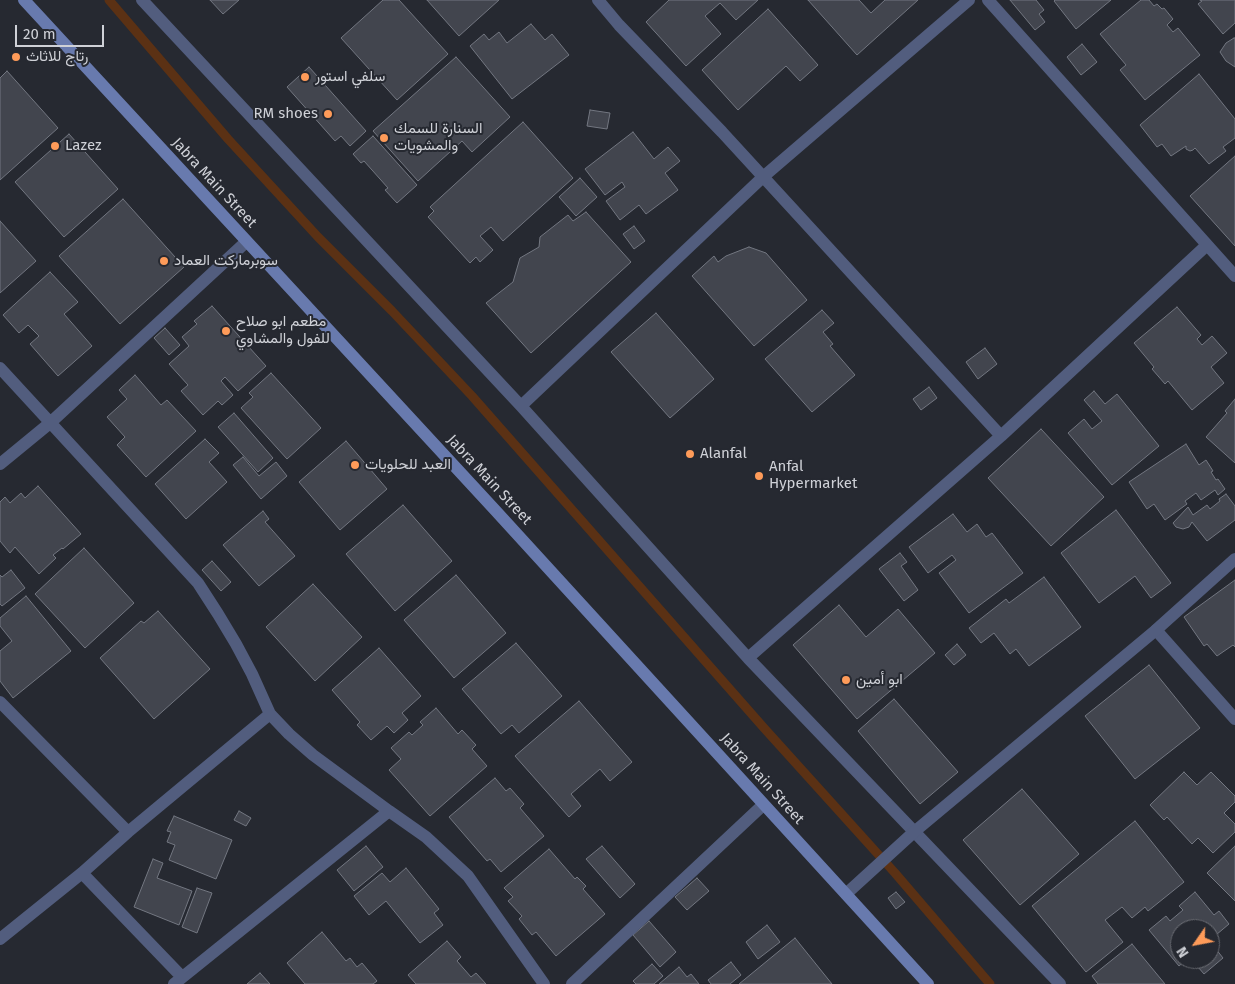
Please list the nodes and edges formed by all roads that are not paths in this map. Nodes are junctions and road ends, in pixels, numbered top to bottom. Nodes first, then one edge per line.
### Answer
1 (24, 0) edge
2 (142, 0) edge
3 (598, 0) edge
4 (969, 0) edge
5 (988, 0) edge
6 (763, 177) junction
7 (246, 242) junction
8 (1207, 245) junction
9 (1235, 276) edge
10 (0, 368) edge
11 (522, 406) junction
12 (50, 423) junction
13 (1001, 436) junction
14 (0, 464) edge
15 (1235, 559) edge
16 (1156, 630) junction
17 (748, 658) junction
18 (0, 702) edge
19 (270, 714) junction
20 (1235, 719) edge
21 (763, 805) junction
22 (389, 811) junction
23 (128, 832) junction
24 (914, 832) junction
25 (82, 873) junction
26 (846, 894) junction
27 (0, 939) edge
28 (178, 980) edge
29 (544, 984) edge
30 (572, 984) edge
31 (928, 984) edge
32 (1060, 984) edge

1 - 7 main road, Jabra Main Street
2 - 11 street
3 - 6 street
4 - 6 street
5 - 8 street
6 - 11 street
6 - 13 street
7 - 12 street
7 - 21 main road, Jabra Main Street
8 - 9 street
8 - 13 street
10 - 12 street
11 - 17 street
12 - 14 street
12 - 19 street
13 - 17 street
15 - 16 street
16 - 20 street
16 - 24 street
17 - 24 street
18 - 23 street
19 - 22 street
19 - 23 street
21 - 26 main road, Jabra Main Street
21 - 30 street
22 - 28 street
22 - 29 street
23 - 25 street
24 - 26 street
24 - 32 street
25 - 27 street
25 - 28 street
26 - 31 main road, Jabra Main Street

